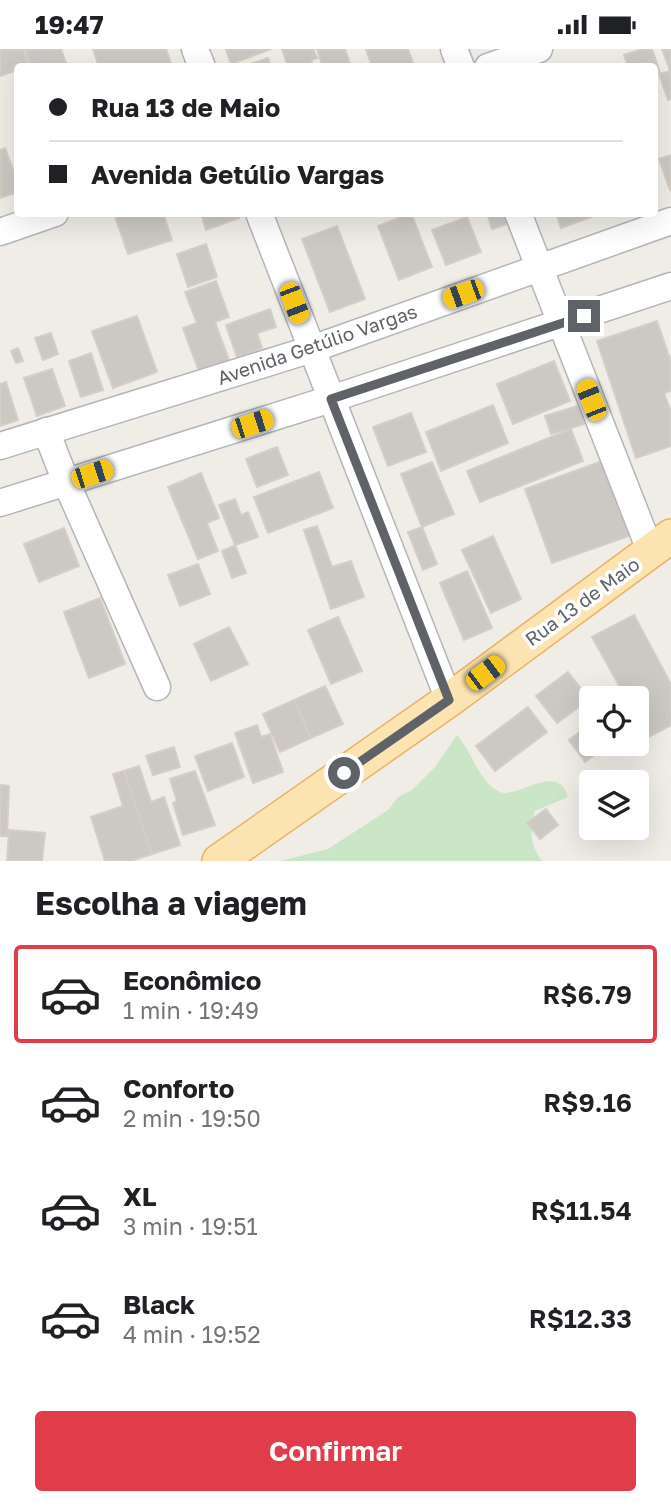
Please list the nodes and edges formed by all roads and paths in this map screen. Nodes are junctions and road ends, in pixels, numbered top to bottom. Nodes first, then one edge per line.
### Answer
1 (539, 49) edge
2 (499, 63) edge
3 (43, 217) edge
4 (261, 217) edge
5 (520, 217) edge
6 (671, 222) edge
7 (0, 232) edge
8 (539, 267) junction
9 (671, 286) edge
10 (562, 324) junction
11 (312, 349) junction
12 (331, 399) junction
13 (46, 431) junction
14 (0, 446) edge
15 (66, 482) junction
16 (0, 503) edge
17 (661, 543) edge
18 (157, 687) dead end
19 (449, 700) junction
20 (219, 861) edge

1 - 2 street
3 - 7 street
4 - 11 street
5 - 8 street
6 - 8 street, Avenida Getúlio Vargas
8 - 10 street
8 - 11 street, Avenida Getúlio Vargas
9 - 10 street
10 - 12 street
10 - 17 street
11 - 12 street
11 - 13 street, Avenida Getúlio Vargas
12 - 15 street
12 - 19 street
13 - 14 street, Avenida Getúlio Vargas
13 - 15 street
15 - 16 street
15 - 18 street
17 - 19 main road, Rua 13 de Maio
19 - 20 main road, Rua 13 de Maio

